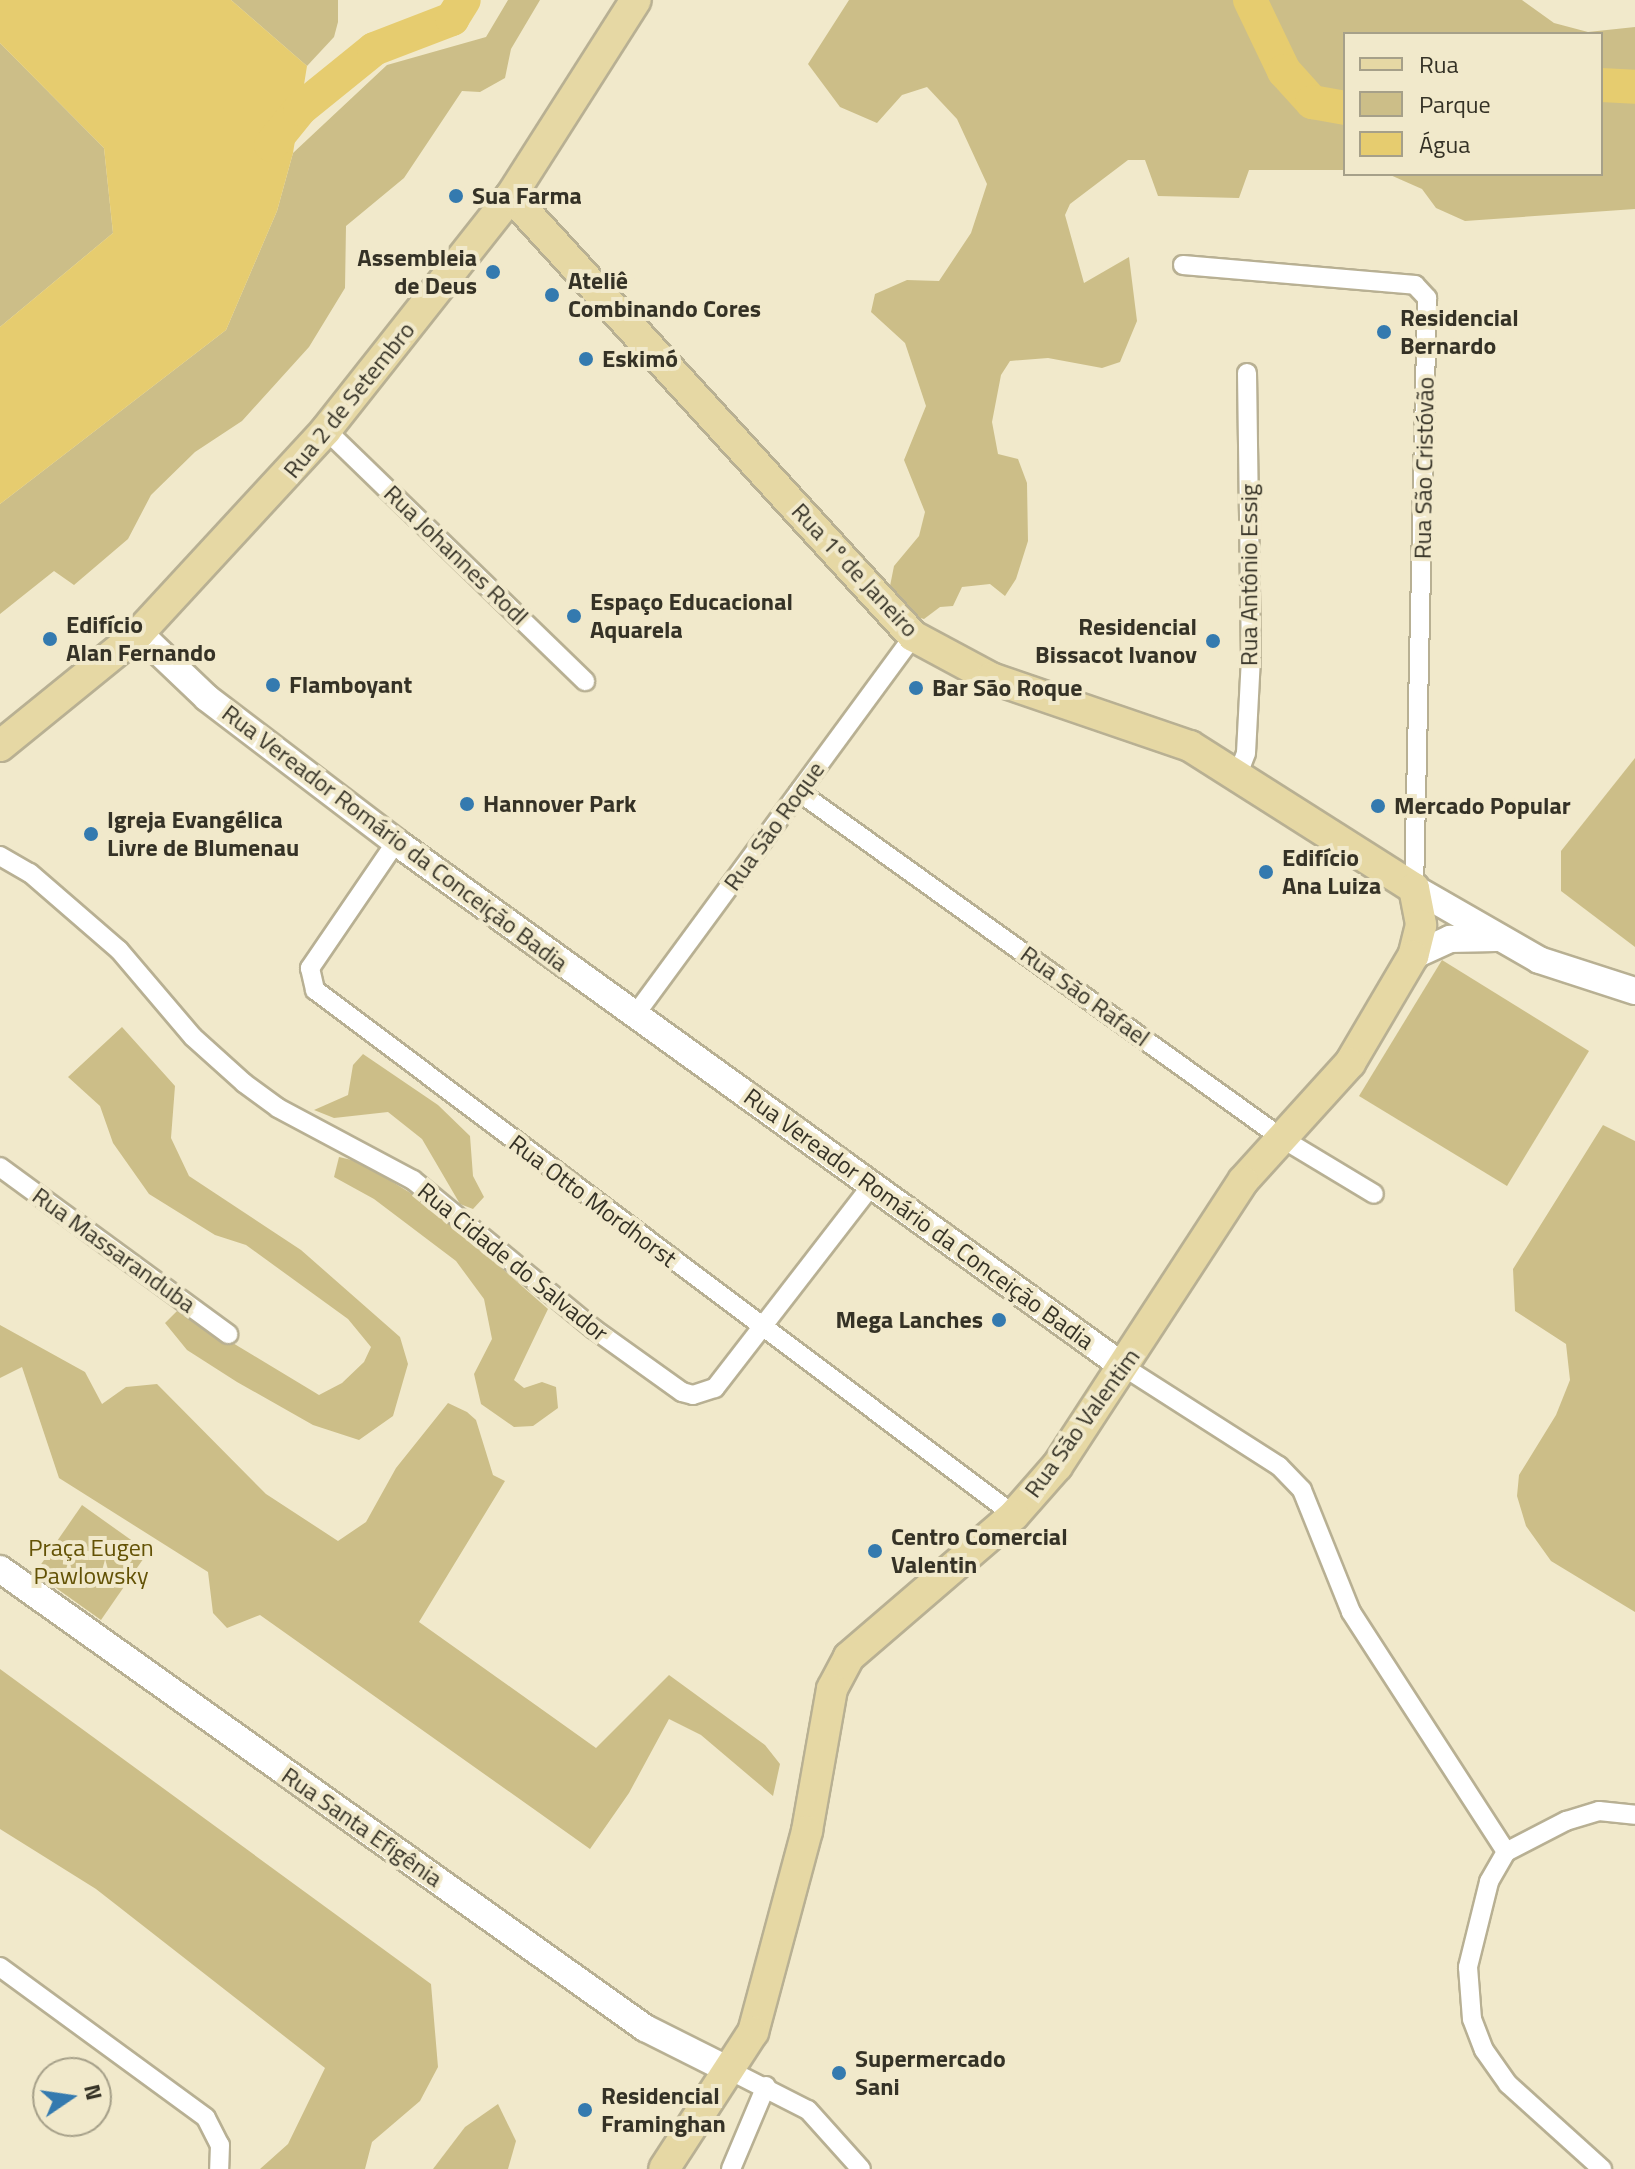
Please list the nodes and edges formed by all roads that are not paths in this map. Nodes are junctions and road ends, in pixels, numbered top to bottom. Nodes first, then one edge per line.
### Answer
1 (636, 0) edge
2 (511, 196) junction
3 (1183, 265) dead end
4 (1247, 373) dead end
5 (326, 430) junction
6 (139, 633) junction
7 (913, 636) junction
8 (585, 681) dead end
9 (0, 746) edge
10 (1238, 774) junction
11 (799, 792) junction
12 (396, 842) junction
13 (0, 856) edge
14 (1414, 888) junction
15 (1496, 938) junction
16 (1413, 956) junction
17 (1635, 991) edge
18 (635, 1015) junction
19 (1283, 1139) junction
20 (0, 1167) edge
21 (872, 1185) junction
22 (1374, 1194) dead end
23 (761, 1328) junction
24 (228, 1334) dead end
25 (1124, 1367) junction
26 (1014, 1515) junction
27 (0, 1569) edge
28 (1635, 1815) edge
29 (1506, 1852) junction
30 (0, 1967) edge
31 (731, 2071) junction
32 (766, 2086) junction
33 (219, 2169) edge
34 (664, 2169) edge
35 (731, 2169) edge
36 (861, 2169) edge
37 (1602, 2169) edge

1 - 2 main road, Rua 2 de Setembro
2 - 5 main road, Rua 2 de Setembro
2 - 7 main road, Rua 1º de Janeiro
3 - 14 street, Rua São Cristóvão
4 - 10 street, Rua Antônio Essig
5 - 6 main road, Rua 2 de Setembro
5 - 8 street, Rua Johannes Rodl
6 - 9 main road, Rua 2 de Setembro
6 - 12 street, Rua Vereador Romário da Conceição Badia
7 - 10 main road, Rua 1º de Janeiro
7 - 11 street, Rua São Roque
10 - 14 main road, Rua 1º de Janeiro
11 - 18 street, Rua São Roque
11 - 19 street, Rua São Rafael
12 - 18 street, Rua Vereador Romário da Conceição Badia
12 - 23 street, Rua Otto Mordhorst
13 - 23 street, Rua Cidade do Salvador
14 - 15 street, Rua 1º de Janeiro
14 - 16 main road, Rua São Valentim
15 - 16 street, Rua 1º de Janeiro
15 - 17 street, Rua 1º de Janeiro
16 - 19 main road, Rua São Valentim
18 - 21 street, Rua Vereador Romário da Conceição Badia
19 - 22 street, Rua São Rafael
19 - 25 main road, Rua São Valentim
20 - 24 street, Rua Massaranduba
21 - 23 street, Rua Cidade do Salvador
21 - 25 street, Rua Vereador Romário da Conceição Badia
23 - 26 street, Rua Otto Mordhorst
25 - 26 main road, Rua São Valentim
25 - 29 street, Rua Vereador Romário da Conceição Badia
26 - 31 main road, Rua São Valentim
27 - 31 street, Rua Santa Efigênia
28 - 29 street
29 - 37 street
30 - 33 street
31 - 32 street
31 - 34 main road, Rua São Valentim
32 - 35 street
32 - 36 street

